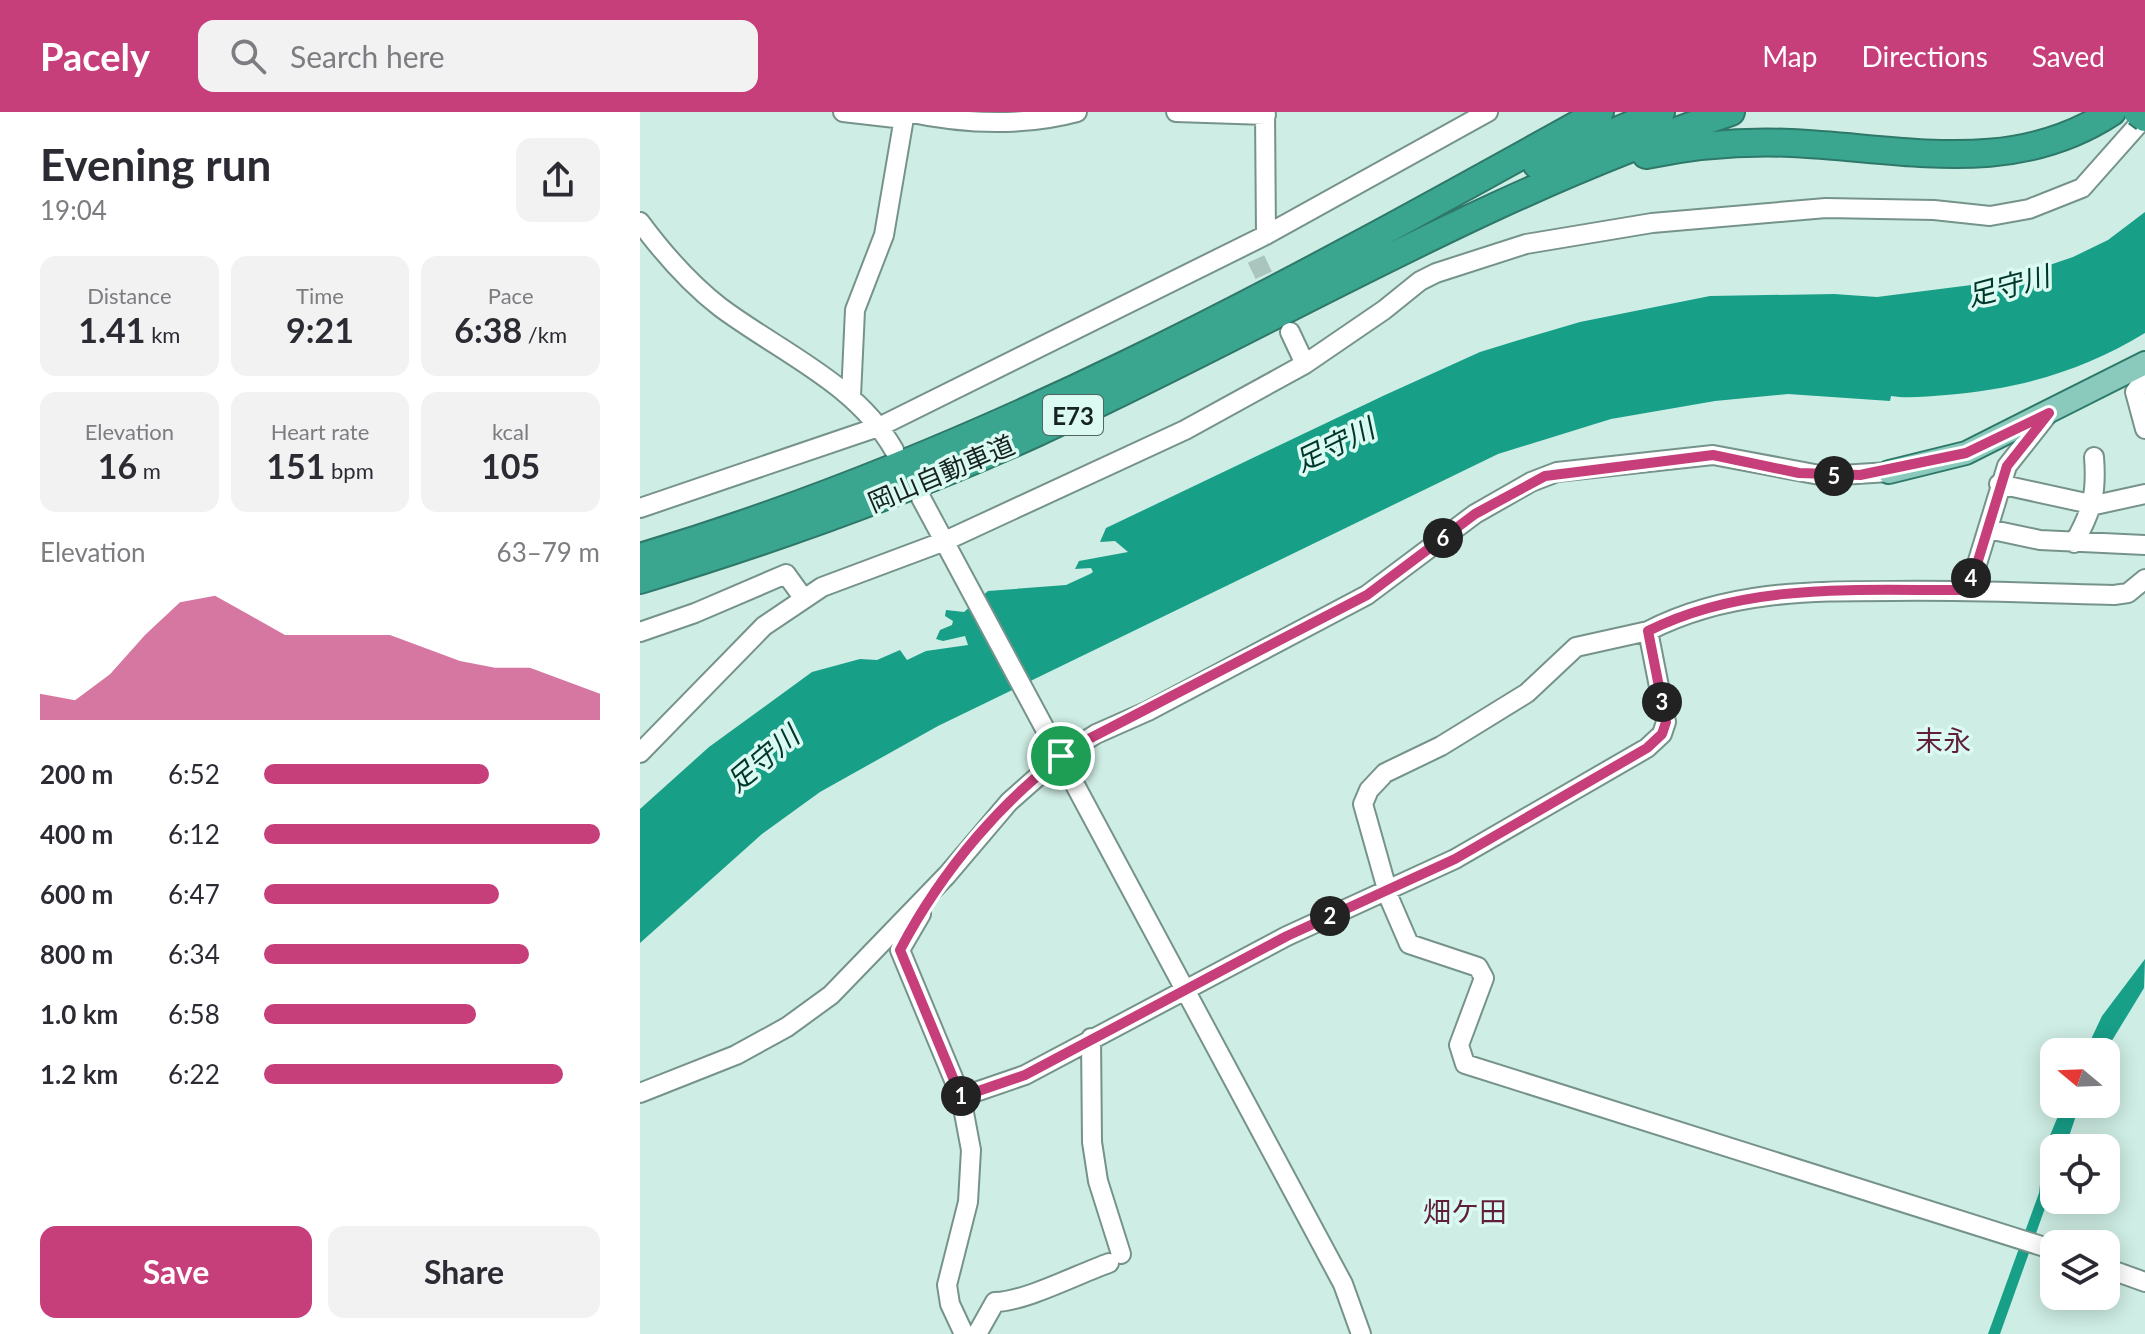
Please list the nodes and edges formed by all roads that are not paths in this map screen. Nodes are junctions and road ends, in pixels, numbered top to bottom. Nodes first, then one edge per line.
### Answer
1 (843, 112) edge
2 (1077, 112) edge
3 (1176, 112) edge
4 (1488, 112) edge
5 (1600, 112) edge
6 (1661, 112) edge
7 (1731, 112) edge
8 (2112, 112) edge
9 (2137, 112) edge
10 (905, 114) edge
11 (1266, 114) edge
12 (2145, 118) edge
13 (1487, 208) junction
14 (640, 222) edge
15 (1266, 235) junction
16 (1380, 235) junction
17 (1290, 332) dead end
18 (2145, 363) edge
19 (1305, 364) junction
20 (2145, 378) edge
21 (851, 396) junction
22 (2049, 413) junction
23 (881, 426) junction
24 (2145, 429) edge
25 (894, 450) dead end
26 (2094, 457) dead end
27 (1889, 472) joint
28 (1999, 484) junction
29 (2145, 494) edge
30 (921, 498) dead end
31 (2093, 504) junction
32 (640, 508) edge
33 (1988, 529) junction
34 (2074, 543) junction
35 (948, 545) junction
36 (2145, 545) edge
37 (640, 557) edge
38 (2145, 579) edge
39 (640, 580) edge
40 (1969, 590) junction
41 (804, 599) junction
42 (1648, 631) junction
43 (640, 632) edge
44 (640, 753) edge
45 (1060, 753) junction
46 (947, 875) junction
47 (1387, 890) junction
48 (1186, 989) junction
49 (1091, 1038) junction
50 (640, 1093) edge
51 (961, 1097) junction
52 (2040, 1245) edge
53 (2120, 1273) edge
54 (2145, 1282) edge
55 (964, 1334) edge
56 (977, 1334) edge
57 (1361, 1334) edge

1 - 10 street
2 - 10 street
3 - 11 street
4 - 15 street
5 - 16 highway
6 - 16 highway
7 - 13 highway
8 - 13 highway
9 - 12 highway, bridge
10 - 21 street
11 - 15 street
12 - 19 street
13 - 39 highway, 岡山自動車道 / E73
14 - 21 street
15 - 23 street
16 - 37 highway, 岡山自動車道 / E73
17 - 19 street
18 - 22 main road
19 - 35 street
20 - 24 street
21 - 23 street
22 - 27 main road
22 - 28 street
23 - 25 street
23 - 32 street
26 - 31 street
27 - 45 street
28 - 31 street
28 - 33 street
29 - 31 street
30 - 35 street
31 - 34 street
33 - 34 street
33 - 40 street
34 - 36 street
35 - 41 street
35 - 45 street
38 - 40 street
40 - 42 street
41 - 43 street
41 - 44 street
42 - 47 street
42 - 47 street
45 - 46 street
45 - 48 street
46 - 50 street
46 - 51 street
47 - 48 street
47 - 52 street
48 - 49 street
48 - 57 street
49 - 51 street
49 - 56 street
51 - 55 street
53 - 54 street

